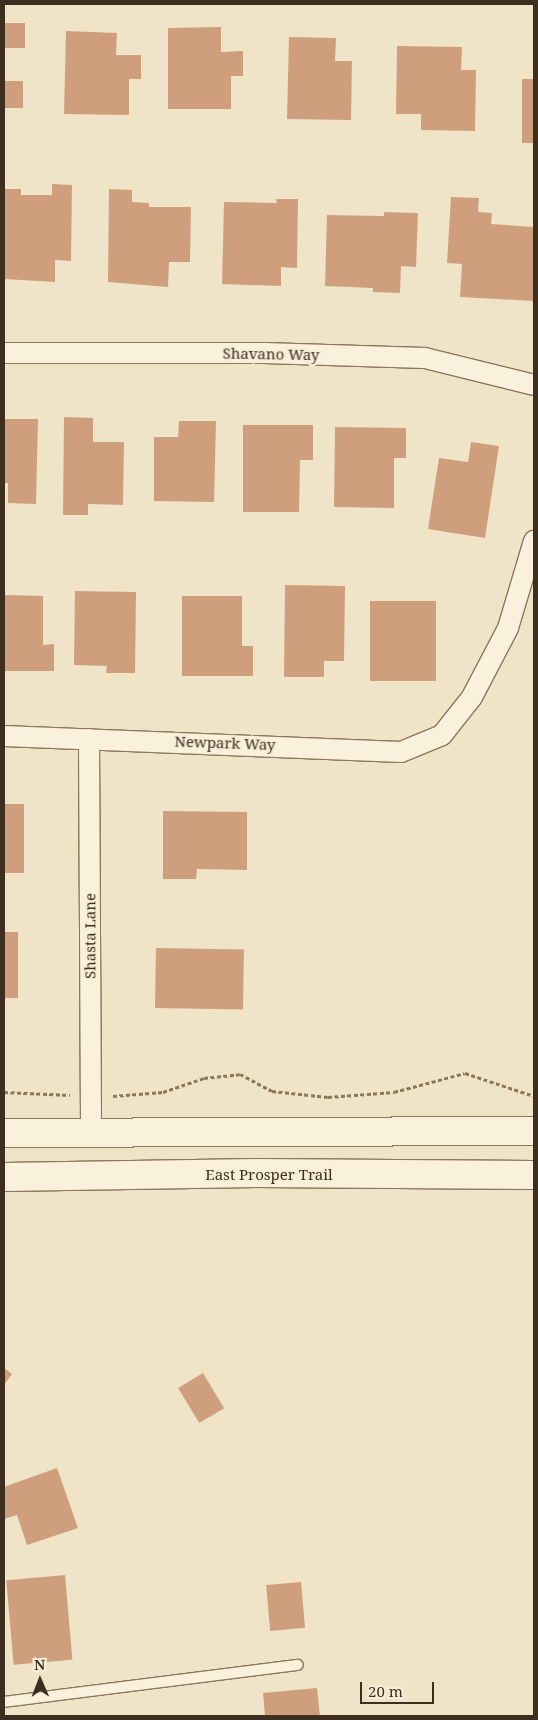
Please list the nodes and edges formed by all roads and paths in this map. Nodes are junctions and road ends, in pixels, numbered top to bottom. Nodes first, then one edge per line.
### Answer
1 (4, 353) edge
2 (534, 385) edge
3 (534, 541) edge
4 (4, 736) edge
5 (89, 739) junction
6 (4, 1092) edge
7 (90, 1095) junction
8 (534, 1096) edge
9 (534, 1131) edge
10 (90, 1132) junction
11 (4, 1133) edge
12 (534, 1174) edge
13 (4, 1177) edge
14 (298, 1665) dead end
15 (4, 1702) edge

1 - 2 street, Shavano Way
3 - 5 street, Newpark Way
4 - 5 street, Newpark Way
5 - 7 street, Shasta Lane
6 - 7 path
7 - 8 path
7 - 10 street, Shasta Lane
9 - 10 main road
10 - 11 main road
12 - 13 main road, East Prosper Trail
14 - 15 lane

